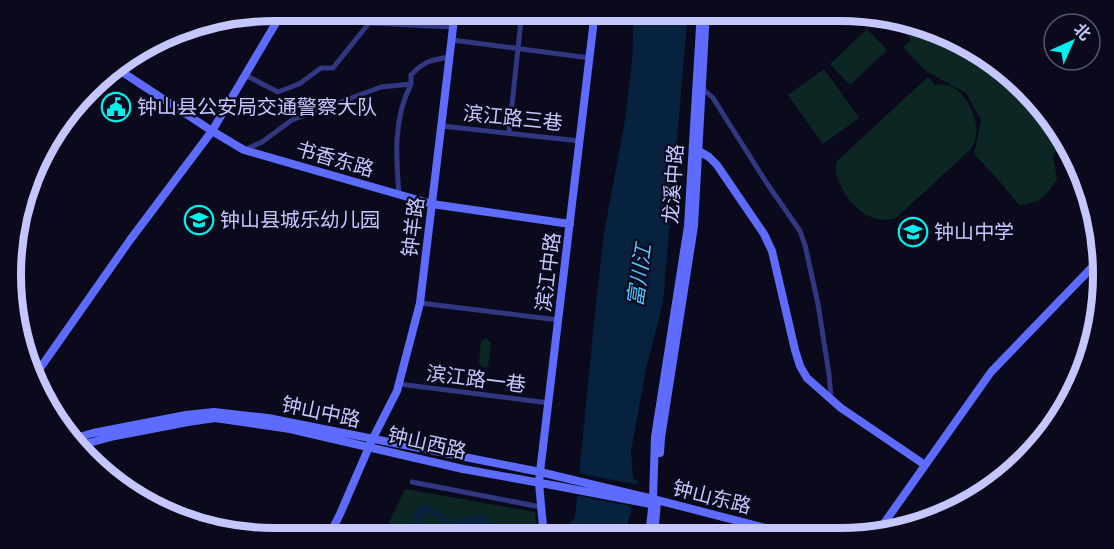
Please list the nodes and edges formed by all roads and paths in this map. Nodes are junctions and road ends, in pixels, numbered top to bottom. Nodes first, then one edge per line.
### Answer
1 (277, 21) edge
2 (362, 21) edge
3 (454, 21) edge
4 (521, 21) edge
5 (594, 21) edge
6 (700, 21) edge
7 (705, 21) edge
8 (369, 23) junction
9 (453, 27) junction
10 (452, 40) junction
11 (518, 49) junction
12 (450, 57) junction
13 (590, 58) junction
14 (121, 72) edge
15 (245, 75) junction
16 (411, 84) junction
17 (702, 88) junction
18 (442, 126) junction
19 (212, 131) junction
20 (509, 133) junction
21 (580, 141) junction
22 (695, 149) junction
23 (244, 150) junction
24 (399, 195) junction
25 (432, 204) junction
26 (570, 224) junction
27 (1093, 267) edge
28 (420, 303) junction
29 (559, 320) junction
30 (39, 370) edge
31 (399, 384) junction
32 (831, 399) junction
33 (549, 403) junction
34 (80, 437) edge
35 (370, 443) junction
36 (86, 444) edge
37 (925, 465) junction
38 (540, 472) junction
39 (412, 482) dead end
40 (560, 482) junction
41 (539, 483) junction
42 (655, 502) junction
43 (541, 507) junction
44 (883, 524) edge
45 (333, 528) edge
46 (543, 528) edge
47 (651, 528) edge
48 (654, 528) edge
49 (750, 528) edge
50 (760, 528) edge

1 - 15 street
2 - 8 street
3 - 9 street, 钟羊路
4 - 11 street
5 - 13 street, 滨江中路
6 - 22 street, 龙溪中路
7 - 17 street, 龙溪中路
8 - 9 street
8 - 15 street
9 - 10 street, 钟羊路
10 - 11 street
10 - 12 street, 钟羊路
11 - 13 street
11 - 20 street
12 - 16 street
12 - 18 street, 钟羊路
13 - 21 street, 滨江中路
14 - 19 street, 书香东路
15 - 19 street
16 - 23 street
16 - 24 street
17 - 22 street, 龙溪中路
17 - 32 street
18 - 20 street, 滨江路三巷
18 - 25 street, 钟羊路
19 - 23 street, 书香东路
19 - 30 street
20 - 21 street, 滨江路三巷
21 - 26 street, 滨江中路
22 - 32 street
22 - 42 street, 龙溪中路
23 - 24 street, 书香东路
24 - 25 street, 书香东路
25 - 26 street, 书香东路
25 - 28 street, 钟羊路
26 - 29 street, 滨江中路
27 - 37 street
28 - 29 street
28 - 31 street, 钟羊路
29 - 33 street, 滨江中路
31 - 33 street, 滨江路一巷
31 - 35 street, 钟羊路
32 - 37 street
33 - 38 street, 滨江中路
34 - 35 street, 钟山中路
35 - 36 street, 钟山西路
35 - 38 street, 钟山中路
35 - 41 street, 钟山西路
35 - 45 street, 钟羊路
37 - 44 street
38 - 40 street, 钟山中路
38 - 41 street, 滨江中路
39 - 43 street
40 - 41 street, 钟山西路
40 - 42 street
41 - 43 street, 滨江中路
42 - 47 street, 龙溪中路
42 - 48 street, 龙溪中路
42 - 49 street, 钟山东路
42 - 50 street, 钟山东路
43 - 46 street, 滨江中路

